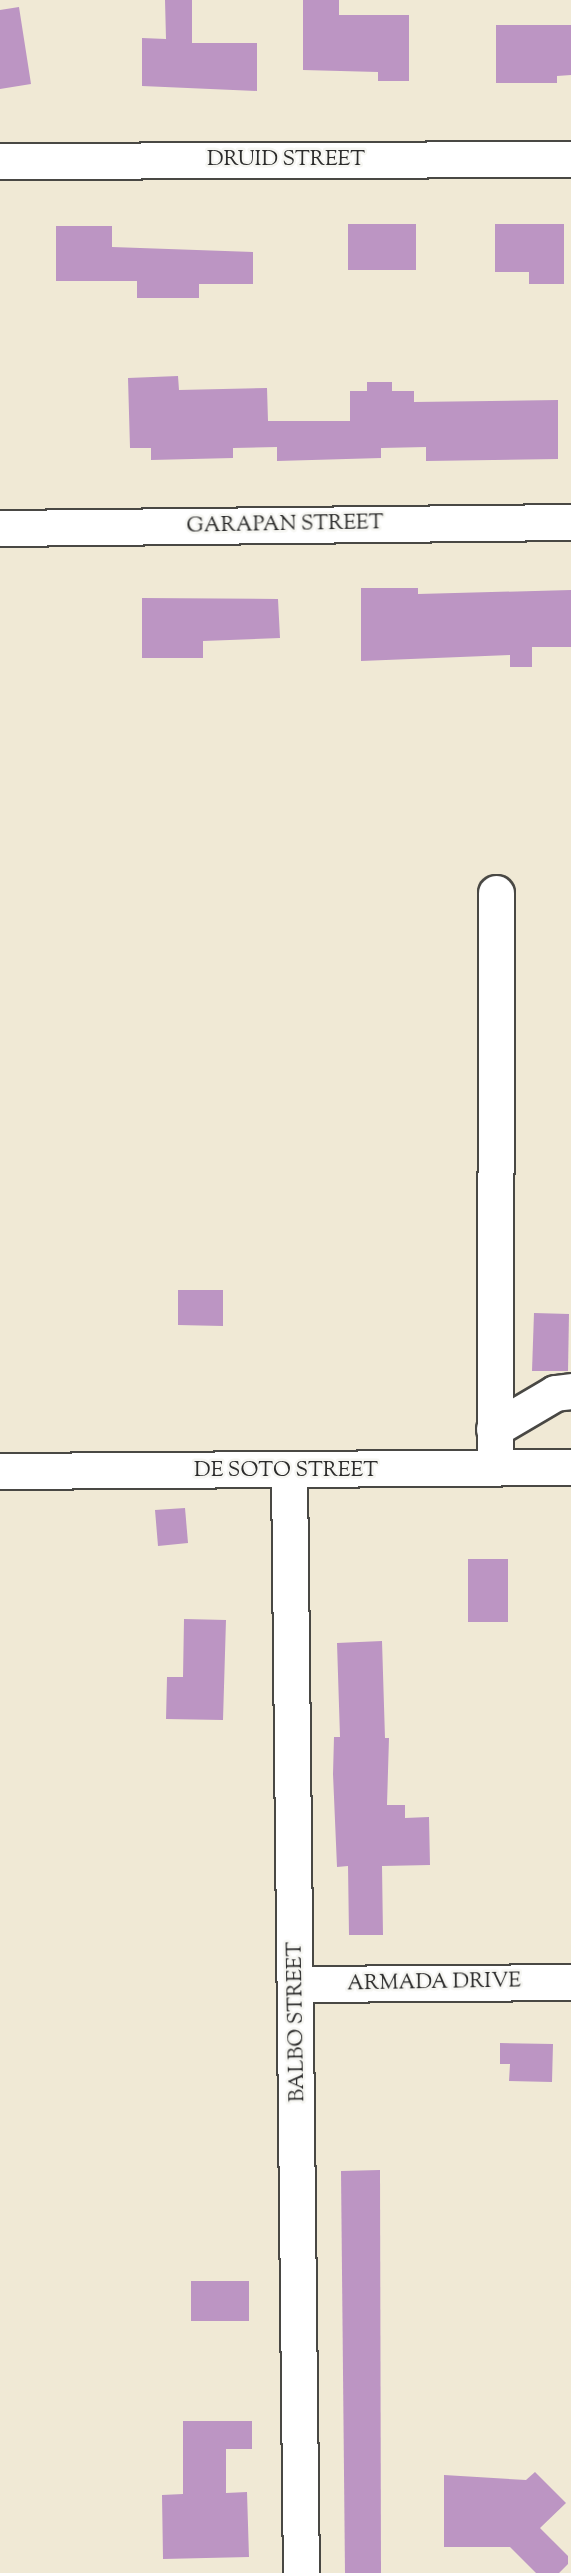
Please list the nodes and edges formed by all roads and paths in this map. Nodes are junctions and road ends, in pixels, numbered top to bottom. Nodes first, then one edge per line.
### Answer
1 (571, 159) edge
2 (0, 162) edge
3 (571, 522) edge
4 (0, 528) edge
5 (496, 893) dead end
6 (571, 1391) edge
7 (494, 1429) junction
8 (571, 1467) edge
9 (495, 1468) junction
10 (0, 1471) edge
11 (289, 1471) junction
12 (571, 1982) edge
13 (297, 1984) junction
14 (301, 2573) edge

1 - 2 street, DRUID STREET
3 - 4 street, GARAPAN STREET
5 - 7 street
6 - 7 street
7 - 9 street
8 - 9 street, DE SOTO STREET
9 - 11 street, DE SOTO STREET
10 - 11 street, DE SOTO STREET
11 - 13 street, BALBO STREET
12 - 13 street, ARMADA DRIVE
13 - 14 street, BALBO STREET

